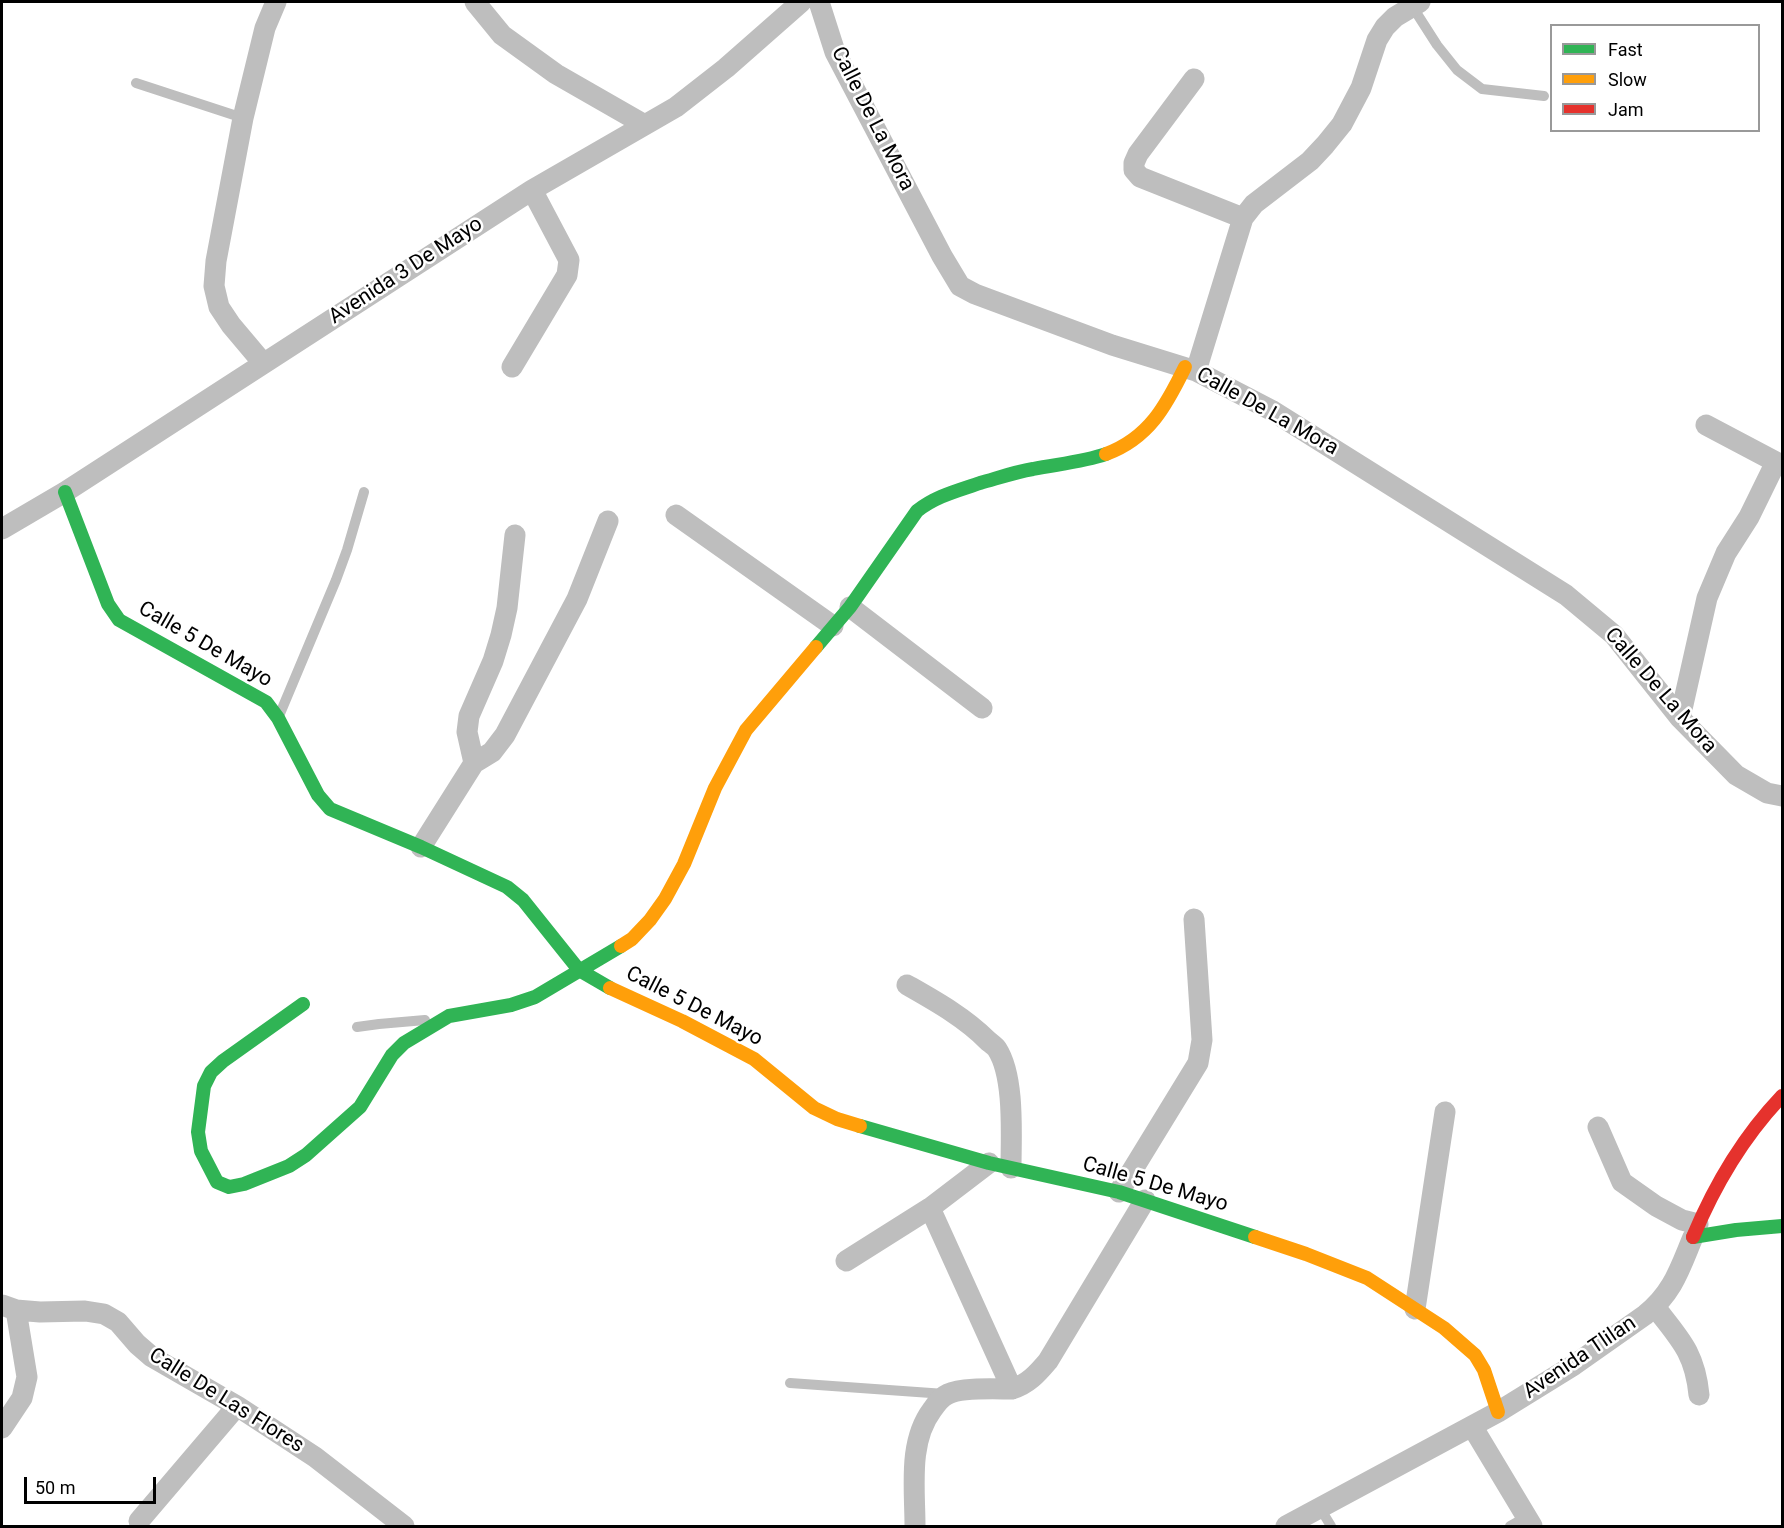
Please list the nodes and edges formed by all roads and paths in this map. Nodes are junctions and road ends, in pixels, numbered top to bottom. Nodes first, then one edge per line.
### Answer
1 (276, 2) edge
2 (475, 2) edge
3 (801, 2) edge
4 (819, 2) edge
5 (1416, 4) edge
6 (1194, 79) dead end
7 (136, 83) dead end
8 (1544, 96) dead end
9 (243, 118) junction
10 (645, 125) junction
11 (532, 190) junction
12 (1243, 218) junction
13 (263, 363) junction
14 (513, 367) dead end
15 (1190, 369) junction
16 (1706, 425) dead end
17 (1779, 457) edge
18 (65, 492) junction
19 (364, 492) dead end
20 (676, 515) dead end
21 (608, 521) dead end
22 (2, 529) edge
23 (515, 535) dead end
24 (850, 607) junction
25 (833, 626) junction
26 (982, 708) dead end
27 (278, 718) junction
28 (1680, 718) junction
29 (474, 763) junction
30 (1782, 796) edge
31 (421, 847) junction
32 (1194, 919) dead end
33 (579, 970) junction
34 (907, 985) dead end
35 (303, 1004) dead end
36 (449, 1016) junction
37 (357, 1028) dead end
38 (1782, 1096) edge
39 (1445, 1112) dead end
40 (1598, 1127) dead end
41 (989, 1162) junction
42 (1011, 1168) junction
43 (1119, 1192) junction
44 (1145, 1200) junction
45 (930, 1208) junction
46 (1782, 1226) edge
47 (1696, 1231) junction
48 (846, 1261) dead end
49 (9, 1307) edge
50 (1655, 1307) junction
51 (1415, 1309) junction
52 (790, 1383) dead end
53 (1012, 1389) junction
54 (947, 1394) junction
55 (1700, 1395) dead end
56 (237, 1406) junction
57 (1498, 1412) junction
58 (1472, 1426) junction
59 (2, 1428) edge
60 (1320, 1508) junction
61 (139, 1521) dead end
62 (1523, 1523) edge
63 (404, 1527) edge
64 (915, 1527) edge
65 (1286, 1527) edge
66 (1330, 1527) edge

1 - 9 street
2 - 10 street
3 - 10 street, Avenida 3 De Mayo
4 - 15 street, Calle De La Mora
5 - 8 lane
5 - 12 street
6 - 12 street
7 - 9 lane
9 - 13 street
10 - 11 street, Avenida 3 De Mayo
11 - 13 street, Avenida 3 De Mayo
11 - 14 street
12 - 15 street
13 - 18 street, Avenida 3 De Mayo
15 - 24 street
15 - 28 street, Calle De La Mora
16 - 17 street
17 - 28 street
18 - 22 street, Avenida 3 De Mayo
18 - 27 street, Calle 5 De Mayo
19 - 27 lane
20 - 25 street
21 - 29 street
23 - 29 street
24 - 25 street
24 - 26 street
25 - 33 street
27 - 31 street, Calle 5 De Mayo
28 - 30 street, Calle De La Mora
29 - 31 street
31 - 33 street, Calle 5 De Mayo
32 - 43 street
33 - 36 street
33 - 41 street, Calle 5 De Mayo
34 - 42 street
35 - 36 street
36 - 37 lane
38 - 47 street, Avenida Tlilan
39 - 51 street
40 - 47 street
41 - 42 street, Calle 5 De Mayo
41 - 45 street
42 - 43 street, Calle 5 De Mayo
43 - 44 street, Calle 5 De Mayo
44 - 51 street, Calle 5 De Mayo
44 - 53 street
45 - 48 street
45 - 53 street
46 - 47 street
47 - 50 street, Avenida Tlilan
49 - 56 street, Calle De Las Flores
49 - 59 street
50 - 55 street
50 - 57 street, Avenida Tlilan
51 - 57 street, Calle 5 De Mayo
52 - 54 lane
53 - 54 street
54 - 64 street
56 - 61 street
56 - 63 street, Calle De Las Flores
57 - 58 street, Avenida Tlilan
58 - 60 street, Avenida Tlilan
58 - 62 street
60 - 65 street, Avenida Tlilan
60 - 66 lane

